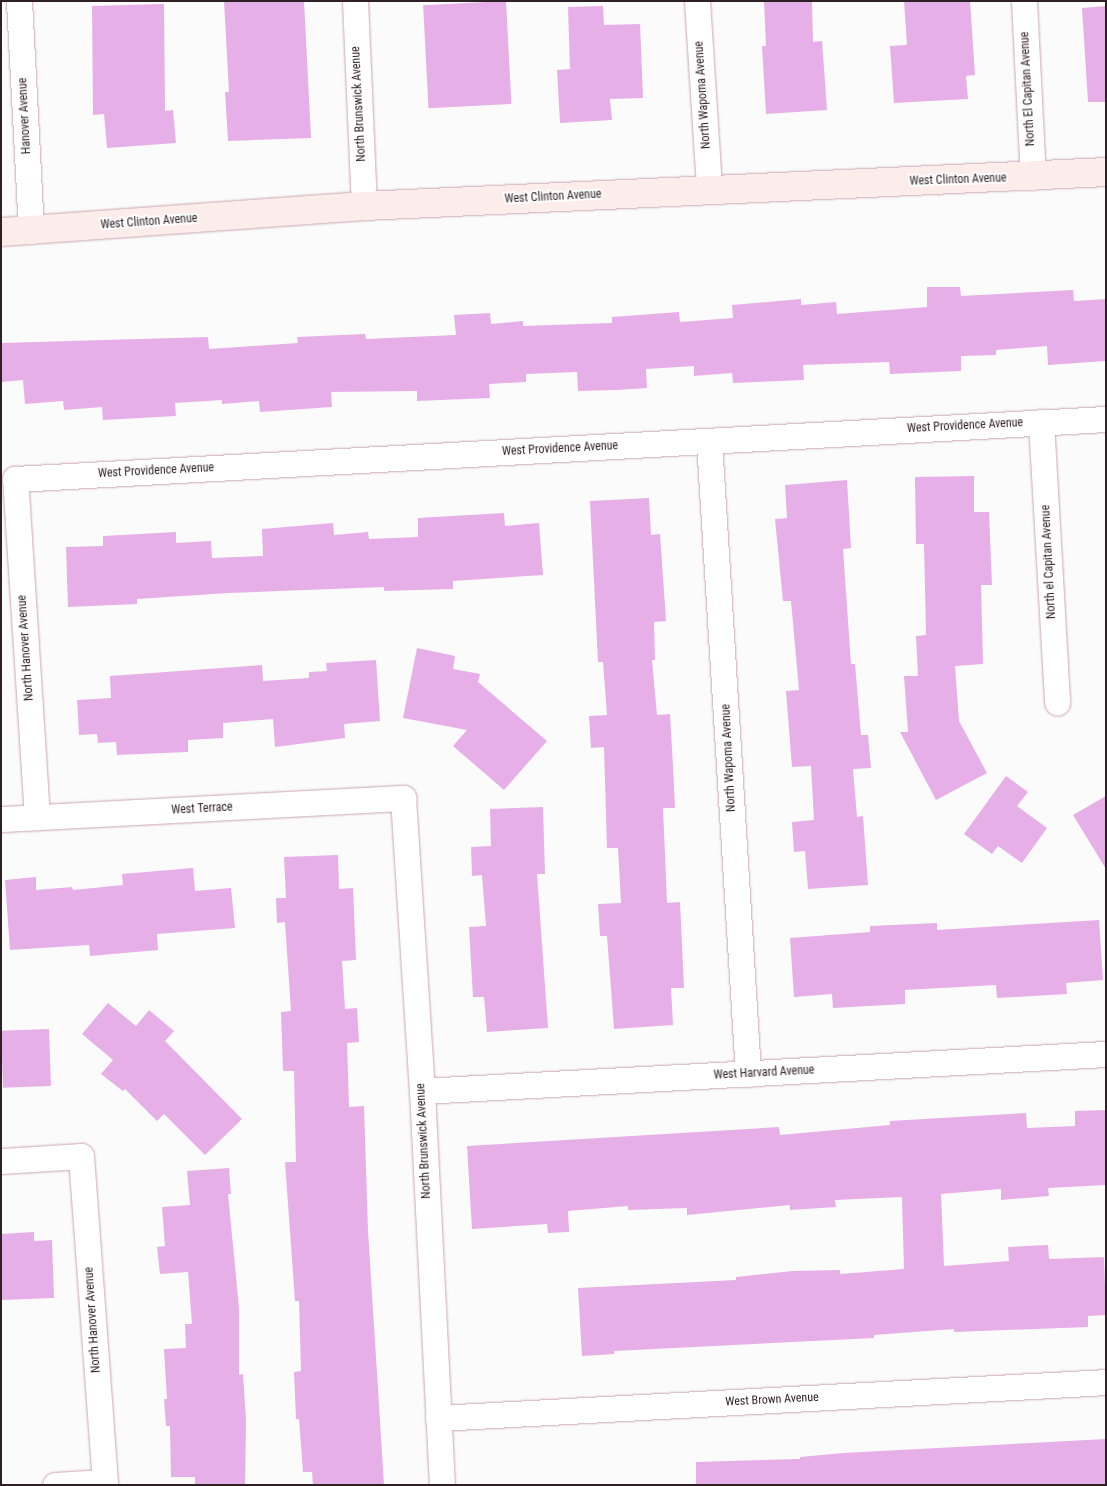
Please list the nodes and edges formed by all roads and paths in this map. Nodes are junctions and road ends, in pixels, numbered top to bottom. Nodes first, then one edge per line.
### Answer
1 (18, 1) edge
2 (355, 1) edge
3 (697, 1) edge
4 (1024, 1) edge
5 (1, 2) edge
6 (1106, 172) edge
7 (1033, 177) junction
8 (709, 189) junction
9 (364, 206) junction
10 (31, 230) junction
11 (1, 232) edge
12 (1106, 419) edge
13 (1041, 422) junction
14 (709, 441) junction
15 (15, 479) joint
16 (1056, 703) dead end
17 (403, 798) joint
18 (37, 817) junction
19 (1, 819) edge
20 (1106, 1054) edge
21 (748, 1074) junction
22 (422, 1091) junction
23 (1, 1161) edge
24 (1106, 1382) edge
25 (438, 1418) junction
26 (105, 1483) edge
27 (55, 1485) edge
28 (442, 1485) edge

1 - 5 street
1 - 10 street, Hanover Avenue
2 - 9 street, North Brunswick Avenue
3 - 8 street, North Wapoma Avenue
4 - 7 street, North El Capitan Avenue
6 - 7 main road, West Clinton Avenue
7 - 8 main road, West Clinton Avenue
8 - 9 main road, West Clinton Avenue
9 - 10 main road, West Clinton Avenue
10 - 11 main road, West Clinton Avenue
12 - 13 street, West Providence Avenue
13 - 14 street, West Providence Avenue
13 - 16 street, North el Capitan Avenue
14 - 15 street, West Providence Avenue
14 - 21 street, North Wapoma Avenue
15 - 18 street, North Hanover Avenue
17 - 18 street, West Terrace
17 - 22 street, North Brunswick Avenue
18 - 19 street, West Terrace
20 - 21 street, West Harvard Avenue
21 - 22 street, West Harvard Avenue
22 - 25 street, North Brunswick Avenue
23 - 26 street, North Hanover Avenue
24 - 25 street, West Brown Avenue
25 - 28 street, North Brunswick Avenue
26 - 27 street

